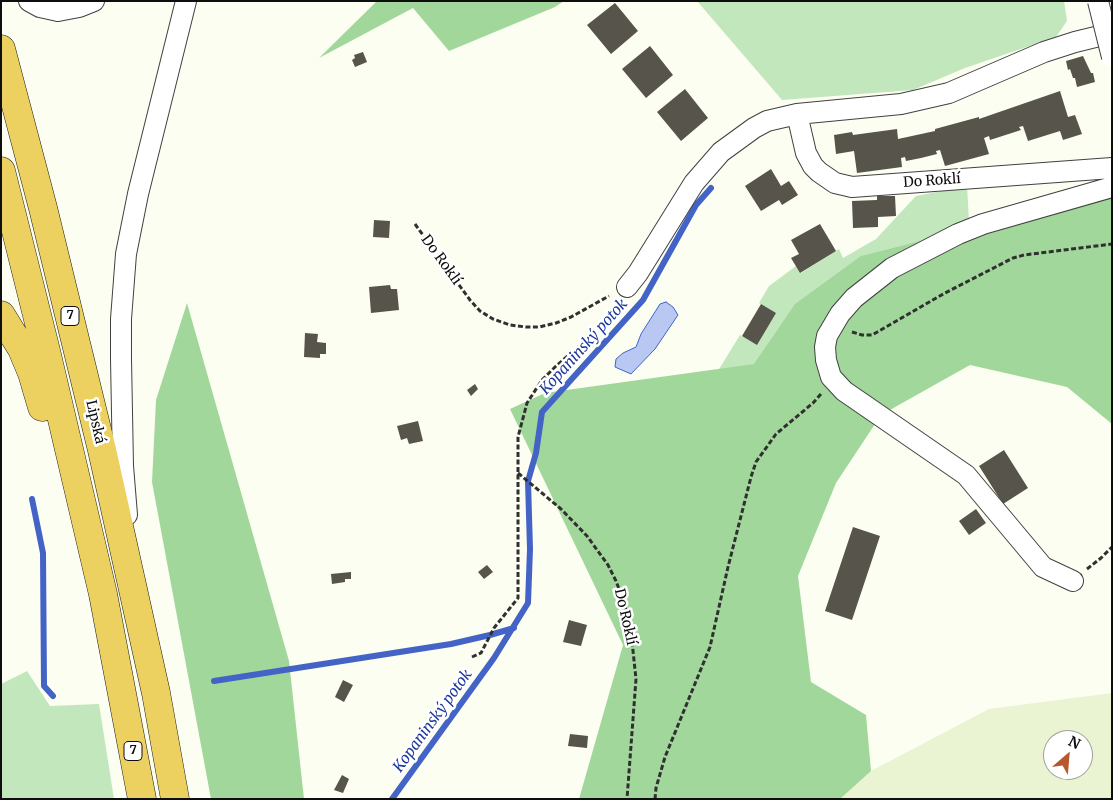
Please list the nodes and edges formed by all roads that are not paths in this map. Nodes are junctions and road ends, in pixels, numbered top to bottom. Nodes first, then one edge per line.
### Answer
1 (28, 1) edge
2 (94, 1) edge
3 (186, 1) edge
4 (1098, 1) edge
5 (1112, 33) edge
6 (1, 49) edge
7 (1112, 57) edge
8 (798, 114) junction
9 (1112, 168) edge
10 (1, 170) edge
11 (1112, 187) edge
12 (627, 287) road end
13 (1, 315) edge
14 (1073, 581) road end
15 (132, 584) junction
16 (103, 594) junction
17 (142, 799) edge
18 (175, 799) edge

1 - 2 street
3 - 15 street
4 - 7 street, bridge
5 - 8 street
6 - 15 highway, Lipská / 7
8 - 9 street, Do Roklí
8 - 12 street
10 - 16 highway, 7
11 - 14 street
13 - 16 highway
15 - 18 highway, Lipská / 7
16 - 17 highway, 7

